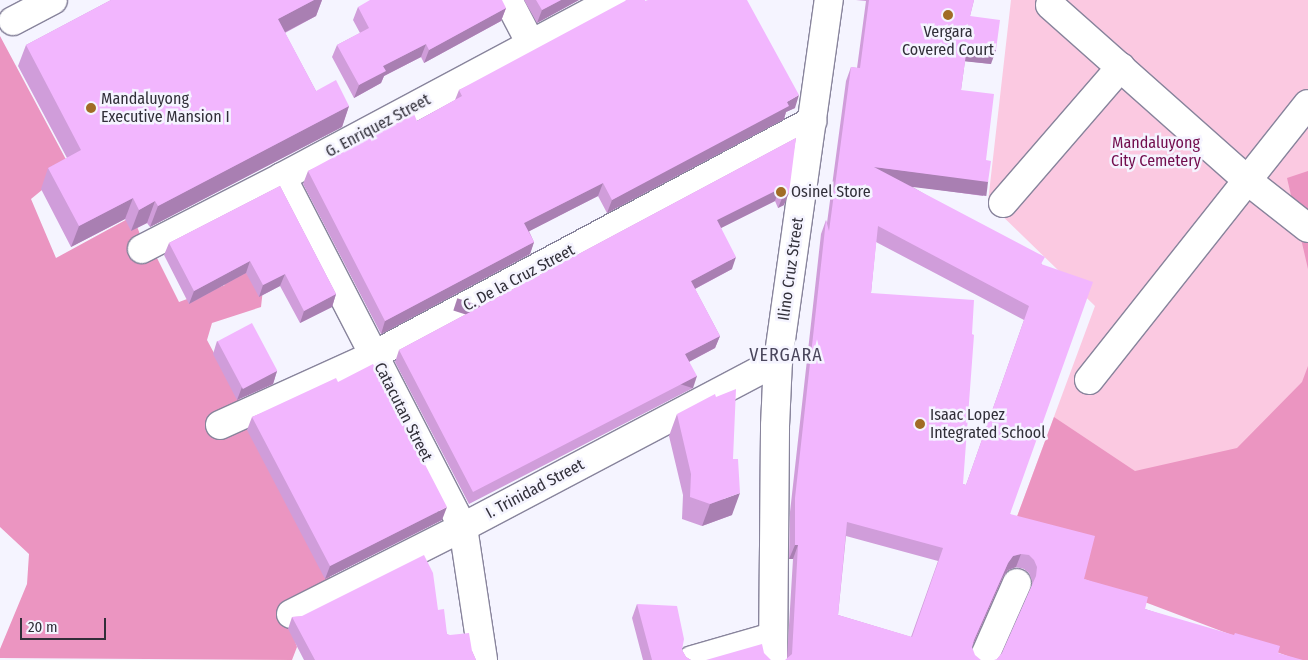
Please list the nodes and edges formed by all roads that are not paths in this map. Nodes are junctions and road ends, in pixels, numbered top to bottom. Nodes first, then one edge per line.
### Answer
1 (53, 0) edge
2 (508, 0) edge
3 (613, 0) edge
4 (830, 0) edge
5 (1050, 4) dead end
6 (13, 21) dead end
7 (531, 44) junction
8 (1121, 67) junction
9 (1308, 104) edge
10 (813, 121) junction
11 (282, 177) junction
12 (1248, 182) junction
13 (1003, 203) dead end
14 (1308, 228) edge
15 (142, 249) dead end
16 (374, 355) junction
17 (778, 361) junction
18 (1089, 380) dead end
19 (220, 425) dead end
20 (463, 528) junction
21 (1016, 583) dead end
22 (291, 614) dead end
23 (773, 649) edge
24 (483, 660) edge
25 (692, 660) edge
26 (983, 660) edge

1 - 6 street
2 - 7 street
3 - 7 street, G. Enriquez Street
4 - 10 street, Ilino Cruz Street
5 - 8 street
7 - 11 street, G. Enriquez Street
8 - 12 street
8 - 13 street
9 - 12 street
10 - 16 street, C. De la Cruz Street
10 - 17 street, Ilino Cruz Street
11 - 15 street, G. Enriquez Street
11 - 16 street, Catacutan Street
12 - 14 street
12 - 18 street
16 - 19 street, C. De la Cruz Street
16 - 20 street, Catacutan Street
17 - 20 street, I. Trinidad Street
17 - 23 street, Ilino Cruz Street
20 - 22 street, I. Trinidad Street
20 - 24 street, Catacutan Street
21 - 26 street
23 - 25 street

